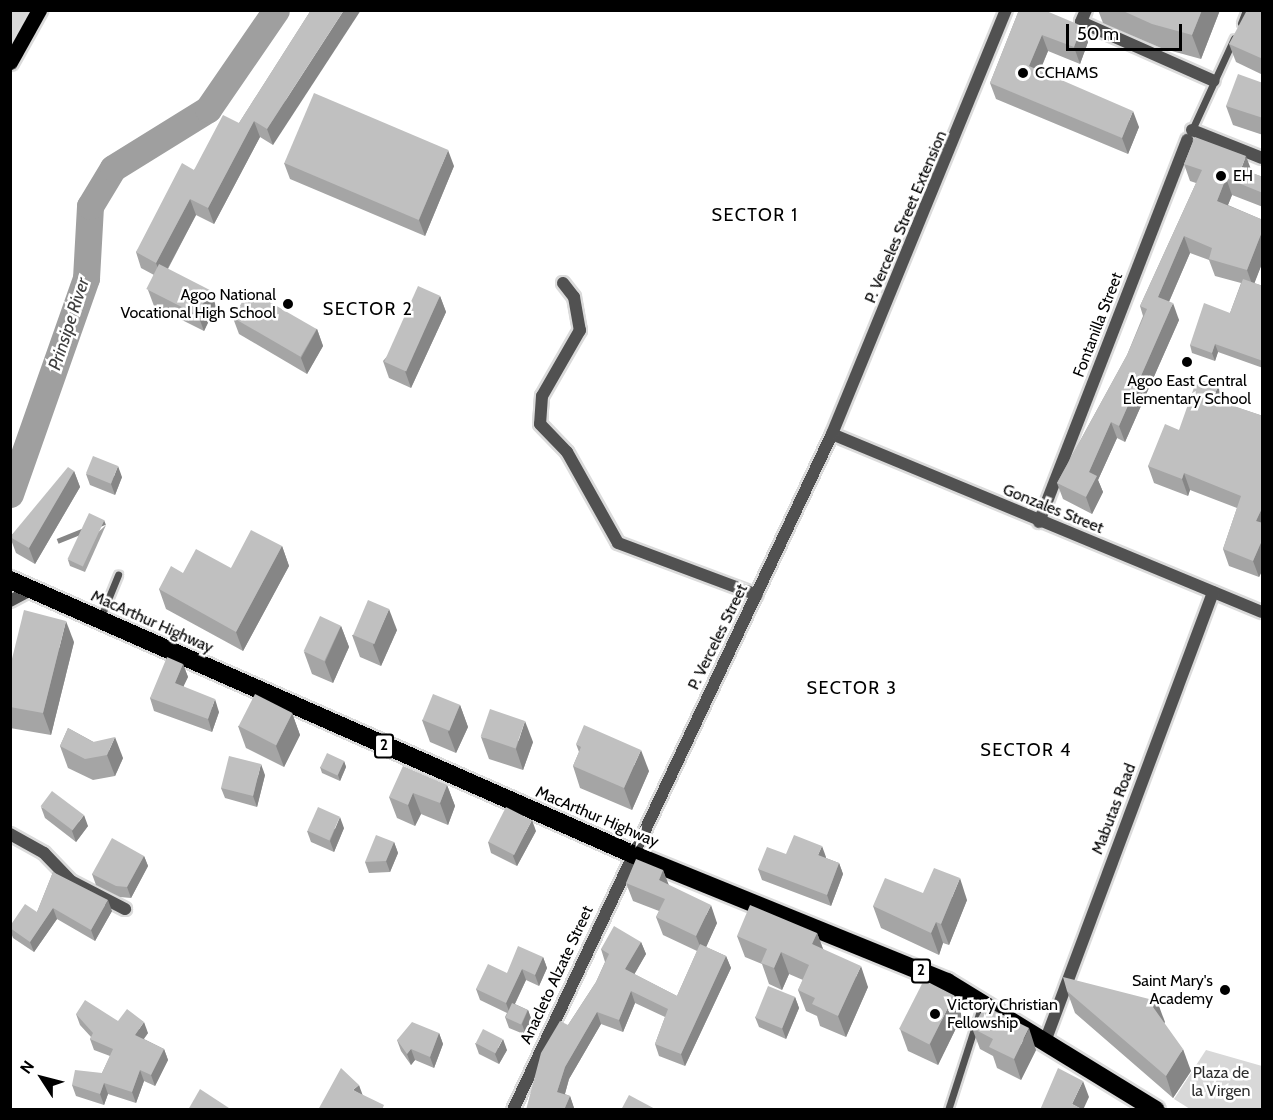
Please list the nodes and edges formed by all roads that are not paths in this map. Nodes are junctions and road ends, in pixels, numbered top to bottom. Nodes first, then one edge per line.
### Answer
1 (39, 10) edge
2 (1006, 10) edge
3 (1086, 10) edge
4 (1246, 10) edge
5 (10, 62) edge
6 (1214, 81) junction
7 (1190, 135) junction
8 (1263, 158) edge
9 (563, 283) dead end
10 (832, 434) junction
11 (1039, 522) junction
12 (118, 575) dead end
13 (11, 580) edge
14 (33, 589) junction
15 (1214, 592) junction
16 (757, 595) junction
17 (10, 601) edge
18 (1263, 612) edge
19 (99, 619) junction
20 (10, 834) edge
21 (632, 854) junction
22 (125, 909) dead end
23 (983, 1002) junction
24 (1046, 1039) junction
25 (513, 1110) edge
26 (948, 1110) edge
27 (1156, 1110) edge

1 - 5 main road
2 - 10 street, P. Verceles Street Extension
3 - 6 street
4 - 6 lane
6 - 7 lane
7 - 8 street
7 - 11 street, Fontanilla Street
9 - 16 street
10 - 11 street, Gonzales Street
10 - 16 street, P. Verceles Street
11 - 15 street, Gonzales Street
12 - 19 lane
13 - 14 highway, MacArthur Highway / 2
14 - 17 street
14 - 19 highway, MacArthur Highway / 2
15 - 18 street, Gonzales Street
15 - 24 street, Mabutas Road
16 - 21 street, P. Verceles Street
19 - 21 highway, MacArthur Highway / 2
20 - 22 street
21 - 23 highway, MacArthur Highway / 2
21 - 25 street, Anacleto Alzate Street
23 - 24 highway, MacArthur Highway / 2
23 - 26 lane
24 - 27 highway, MacArthur Highway / 2

